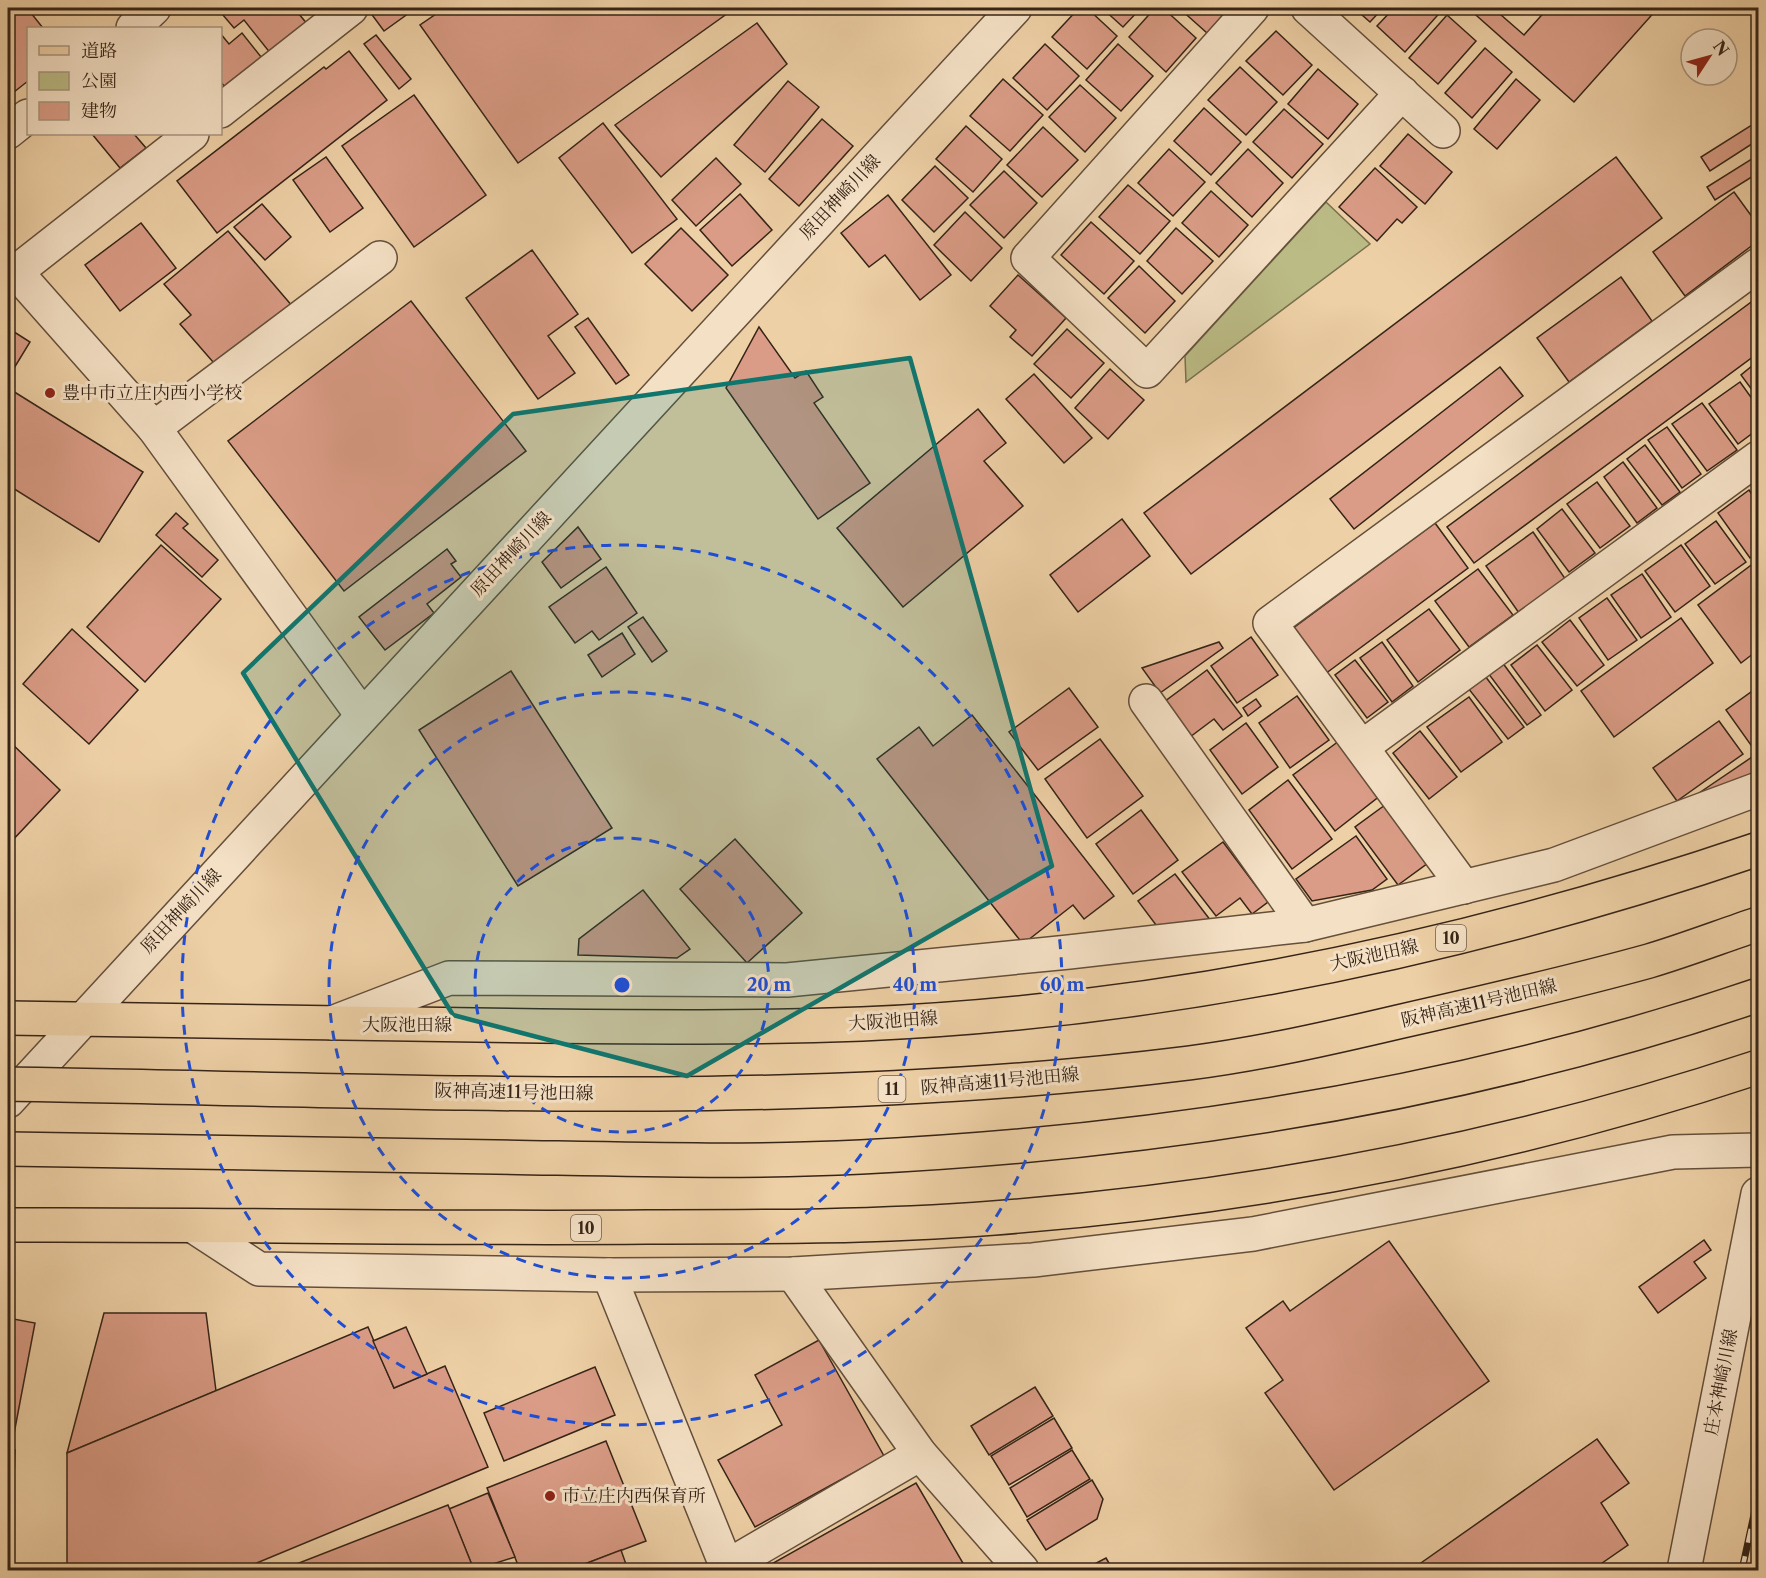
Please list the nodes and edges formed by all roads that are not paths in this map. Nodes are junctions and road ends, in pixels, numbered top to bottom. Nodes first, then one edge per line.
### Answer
1 (154, 8) edge
2 (351, 8) edge
3 (1015, 8) edge
4 (1252, 8) edge
5 (1308, 8) edge
6 (134, 27) edge
7 (1402, 93) junction
8 (222, 109) edge
9 (27, 117) edge
10 (1443, 131) dead end
11 (8, 132) edge
12 (191, 135) edge
13 (380, 258) dead end
14 (1758, 265) edge
15 (12, 270) edge
16 (154, 429) junction
17 (1758, 458) edge
18 (1146, 701) dead end
19 (362, 715) junction
20 (1362, 747) junction
21 (1758, 789) edge
22 (1758, 849) edge
23 (1464, 887) junction
24 (1758, 924) edge
25 (1305, 925) junction
26 (1758, 995) edge
27 (8, 1018) edge
28 (82, 1019) junction
29 (328, 1024) junction
30 (1758, 1066) edge
31 (8, 1084) edge
32 (8, 1101) edge
33 (8, 1149) edge
34 (1758, 1150) edge
35 (1758, 1194) edge
36 (8, 1225) edge
37 (193, 1226) junction
38 (793, 1274) junction
39 (609, 1275) junction
40 (920, 1454) junction
41 (727, 1569) edge
42 (1022, 1570) edge
43 (1684, 1570) edge

1 - 6 street
2 - 8 street
3 - 19 street, 原田神崎川線
4 - 7 street
5 - 7 street
7 - 10 street
9 - 11 street
12 - 15 street
13 - 16 street
14 - 20 street
15 - 16 street
16 - 19 street
17 - 20 street
18 - 25 street
19 - 28 street, 原田神崎川線
20 - 23 street
21 - 23 street
22 - 29 main road, 大阪池田線 / 10
23 - 25 street
24 - 31 main road, 阪神高速11号池田線 / 11, bridge
25 - 29 street
26 - 33 main road
27 - 28 main road, 大阪池田線 / 10
28 - 29 main road, 大阪池田線 / 10
28 - 32 street, 原田神崎川線
30 - 37 main road, 10
34 - 38 street
35 - 43 street, 庄本神崎川線
36 - 37 main road, 10
37 - 39 street
38 - 39 street
38 - 40 street
39 - 41 street
40 - 41 street
40 - 42 street

